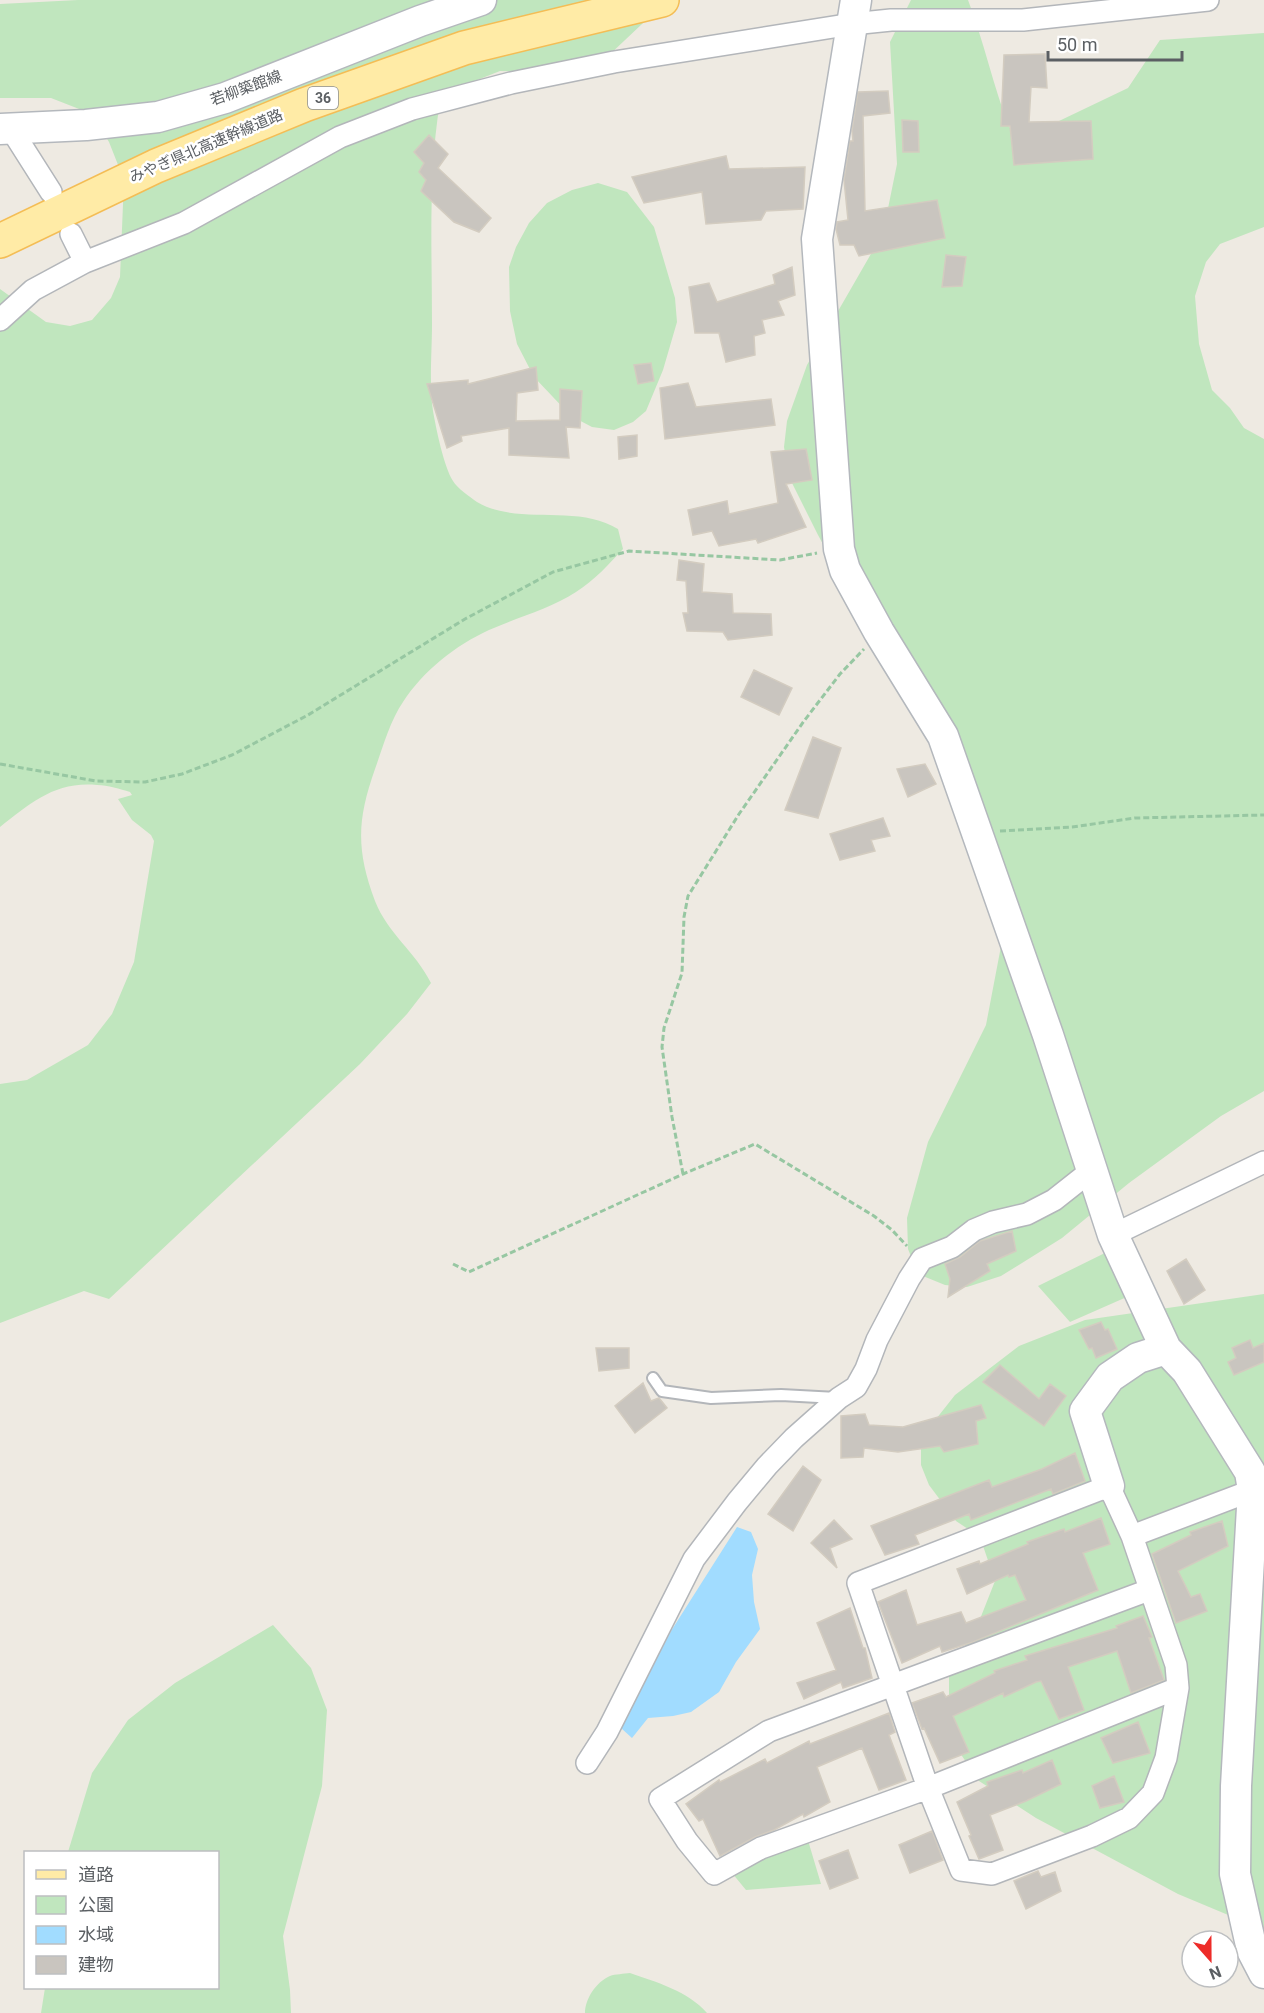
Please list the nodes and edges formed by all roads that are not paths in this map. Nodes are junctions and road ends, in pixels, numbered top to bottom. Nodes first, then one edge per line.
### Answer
1 (481, 0) edge
2 (662, 0) edge
3 (1208, 0) edge
4 (854, 13) edge
5 (5, 129) edge
6 (51, 192) dead end
7 (71, 234) dead end
8 (0, 241) edge
9 (85, 262) junction
10 (0, 320) edge
11 (1264, 1162) edge
12 (1092, 1170) junction
13 (1113, 1235) junction
14 (1166, 1349) junction
15 (653, 1378) dead end
16 (839, 1398) junction
17 (1109, 1486) junction
18 (1253, 1490) junction
19 (1132, 1536) junction
20 (1149, 1590) junction
21 (892, 1686) junction
22 (1178, 1688) junction
23 (587, 1763) dead end
24 (928, 1788) junction
25 (1264, 1973) edge

1 - 5 street, 若柳築館線
2 - 8 main road, みやぎ県北高速幹線道路 / 36
3 - 4 street
4 - 9 street
4 - 12 street
5 - 6 street
7 - 9 street
9 - 10 street
11 - 13 street
12 - 13 street
12 - 16 street
13 - 14 street
14 - 17 street
14 - 18 street
15 - 16 lane
16 - 23 street
17 - 19 street
17 - 21 street
18 - 19 street
18 - 25 street
19 - 20 street
20 - 21 street
20 - 22 street
21 - 24 street
21 - 24 street
22 - 24 street
22 - 24 street

